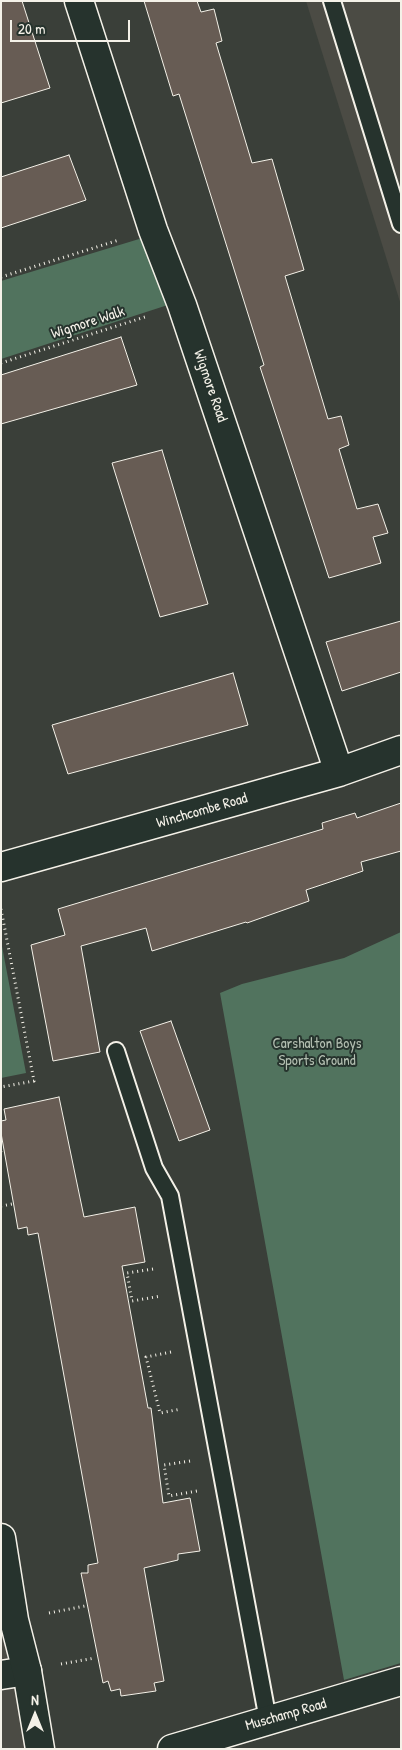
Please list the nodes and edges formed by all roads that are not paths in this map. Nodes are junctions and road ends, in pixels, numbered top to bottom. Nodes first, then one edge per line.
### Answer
1 (79, 1) edge
2 (332, 1) edge
3 (401, 224) edge
4 (401, 750) edge
5 (339, 772) junction
6 (1, 867) edge
7 (116, 1051) dead end
8 (1, 1538) edge
9 (14, 1673) edge
10 (401, 1681) edge
11 (268, 1720) junction
12 (40, 1749) edge
13 (172, 1749) edge

1 - 5 street, Wigmore Road
2 - 3 lane
4 - 5 street, Winchcombe Road
5 - 6 street, Winchcombe Road
7 - 11 lane
8 - 9 street
9 - 12 street
10 - 11 street, Muschamp Road
11 - 13 street, Muschamp Road

